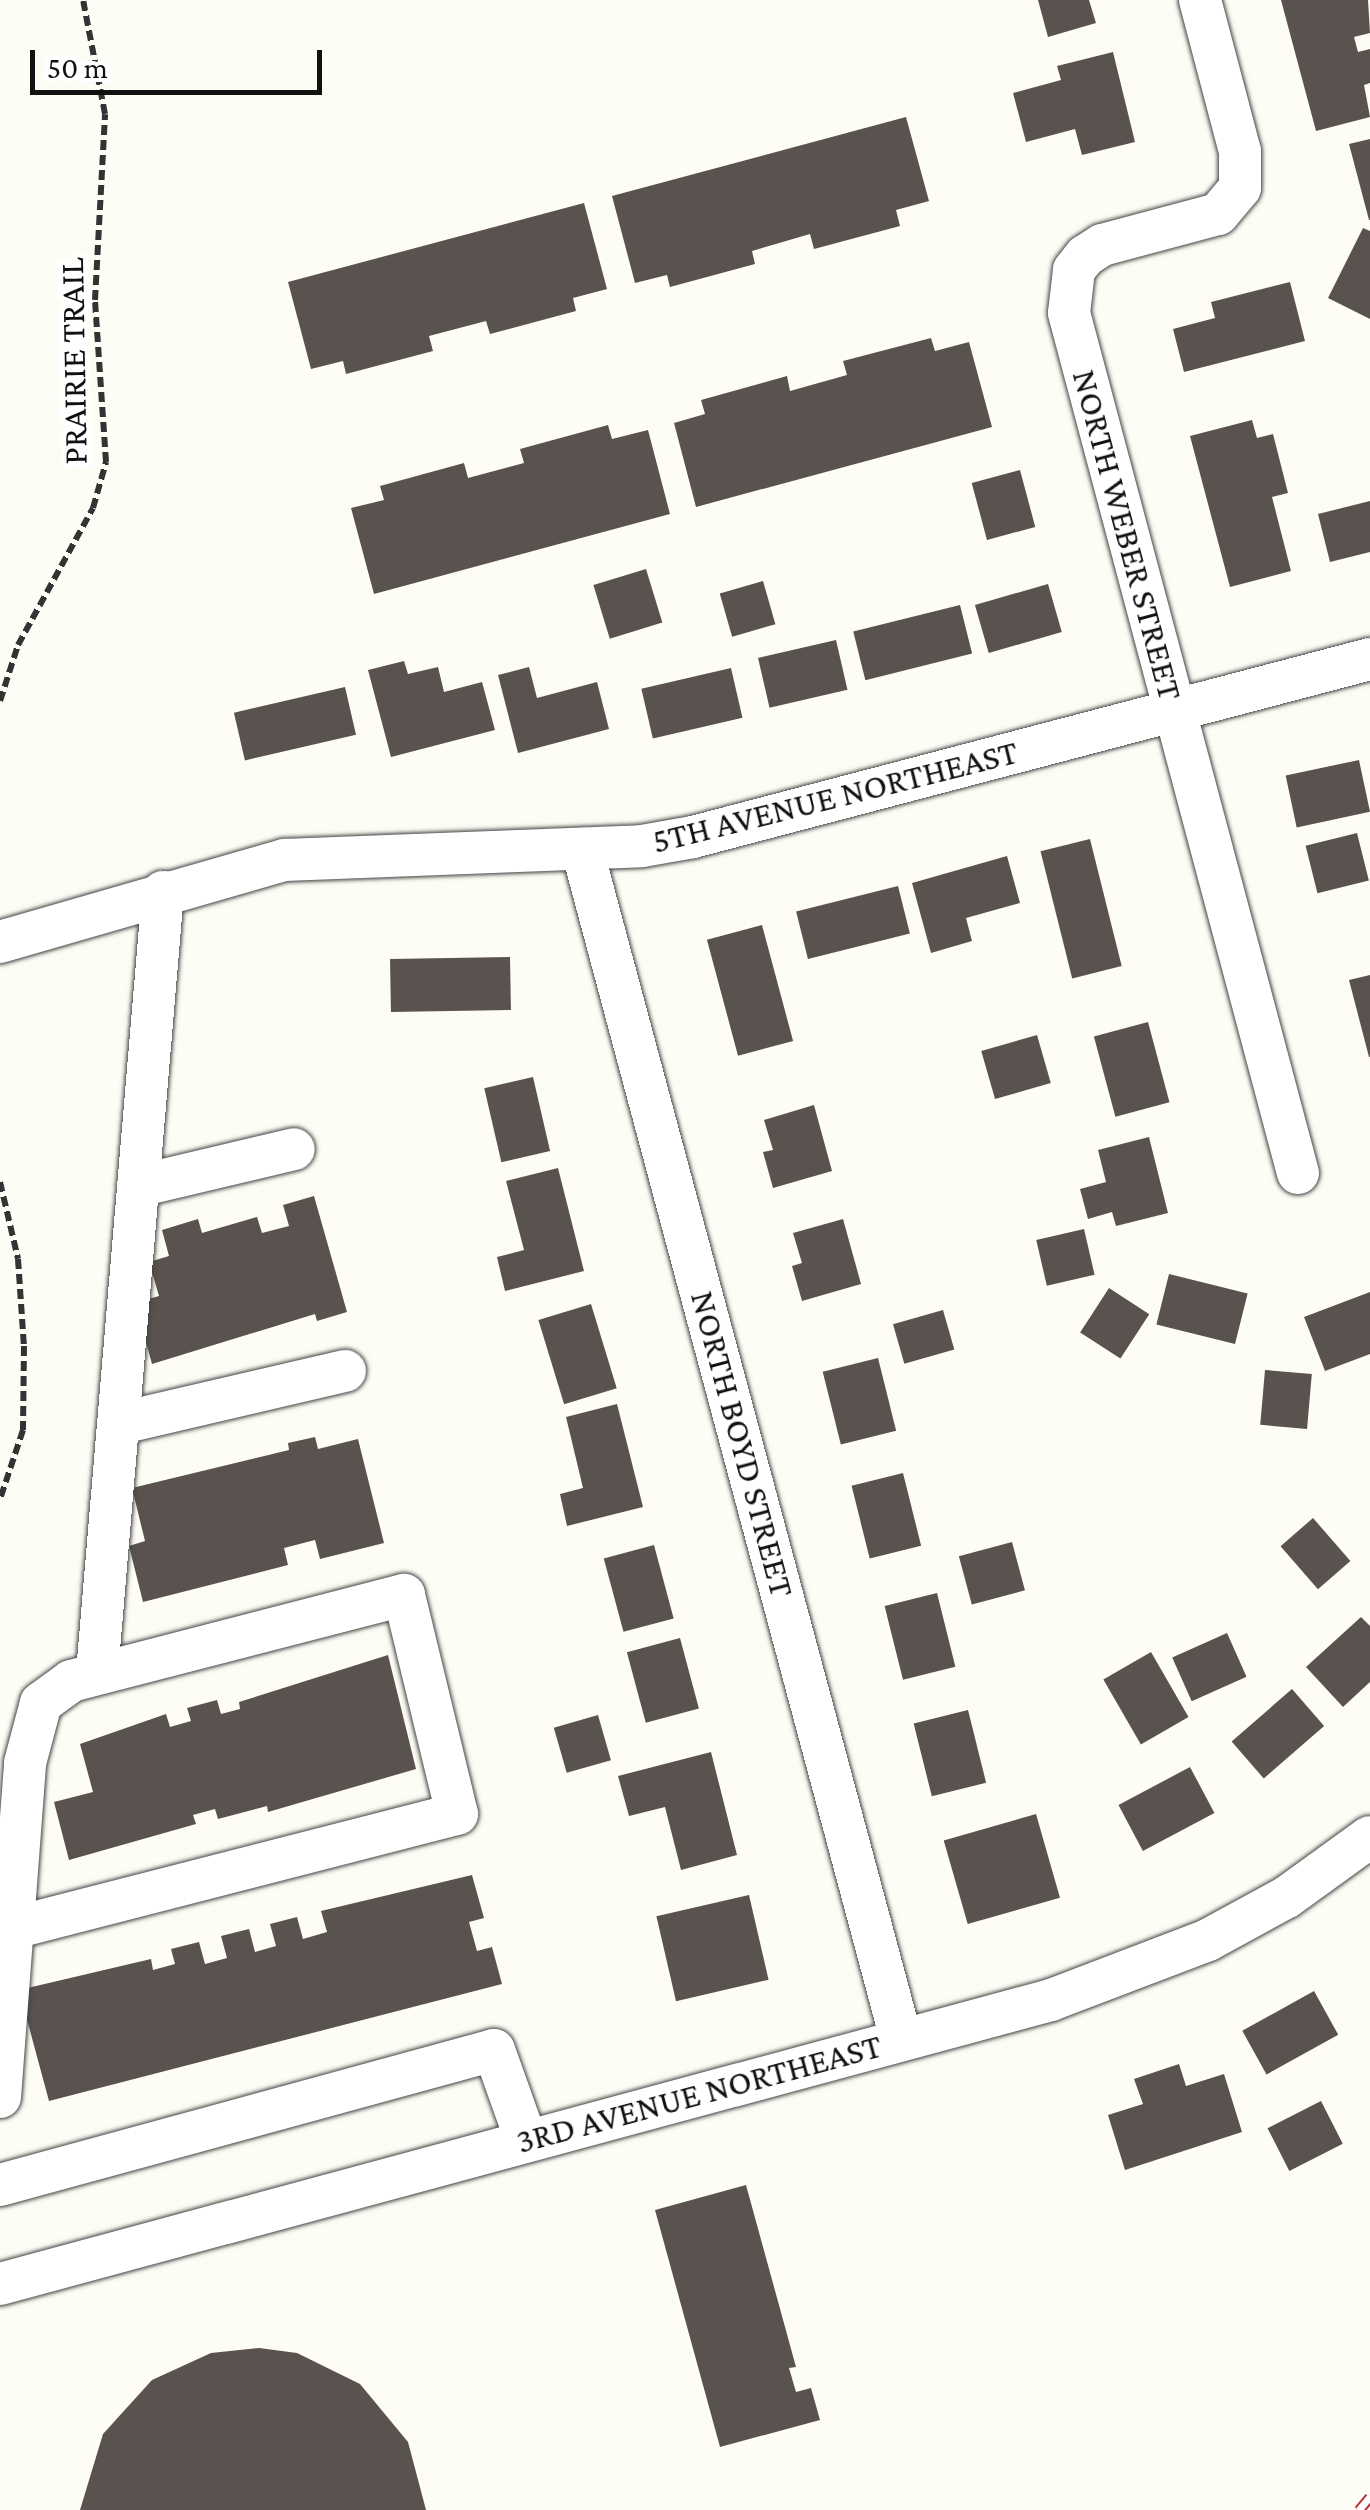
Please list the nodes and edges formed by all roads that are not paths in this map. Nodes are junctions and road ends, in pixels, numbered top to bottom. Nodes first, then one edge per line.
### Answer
1 (1200, 0) edge
2 (1370, 659) edge
3 (1173, 712) junction
4 (582, 850) junction
5 (163, 892) junction
6 (0, 942) edge
7 (294, 1149) dead end
8 (1298, 1172) dead end
9 (138, 1186) junction
10 (345, 1371) dead end
11 (121, 1423) junction
12 (97, 1673) junction
13 (1370, 1837) edge
14 (13, 1928) junction
15 (901, 2039) junction
16 (0, 2097) edge
17 (526, 2140) junction
18 (0, 2185) edge
19 (0, 2284) edge

1 - 3 street, NORTH WEBER STREET
2 - 3 street, 5TH AVENUE NORTHEAST
3 - 4 street, 5TH AVENUE NORTHEAST
3 - 8 street, NORTH WEBER STREET
4 - 5 street, 5TH AVENUE NORTHEAST
4 - 15 street, NORTH BOYD STREET
5 - 6 street, 5TH AVENUE NORTHEAST
5 - 9 street
7 - 9 street
9 - 11 street
10 - 11 street
11 - 12 street
12 - 14 street
12 - 14 street
13 - 15 street, 3RD AVENUE NORTHEAST
14 - 16 street
15 - 17 street, 3RD AVENUE NORTHEAST
17 - 18 street
17 - 19 street, 3RD AVENUE NORTHEAST

